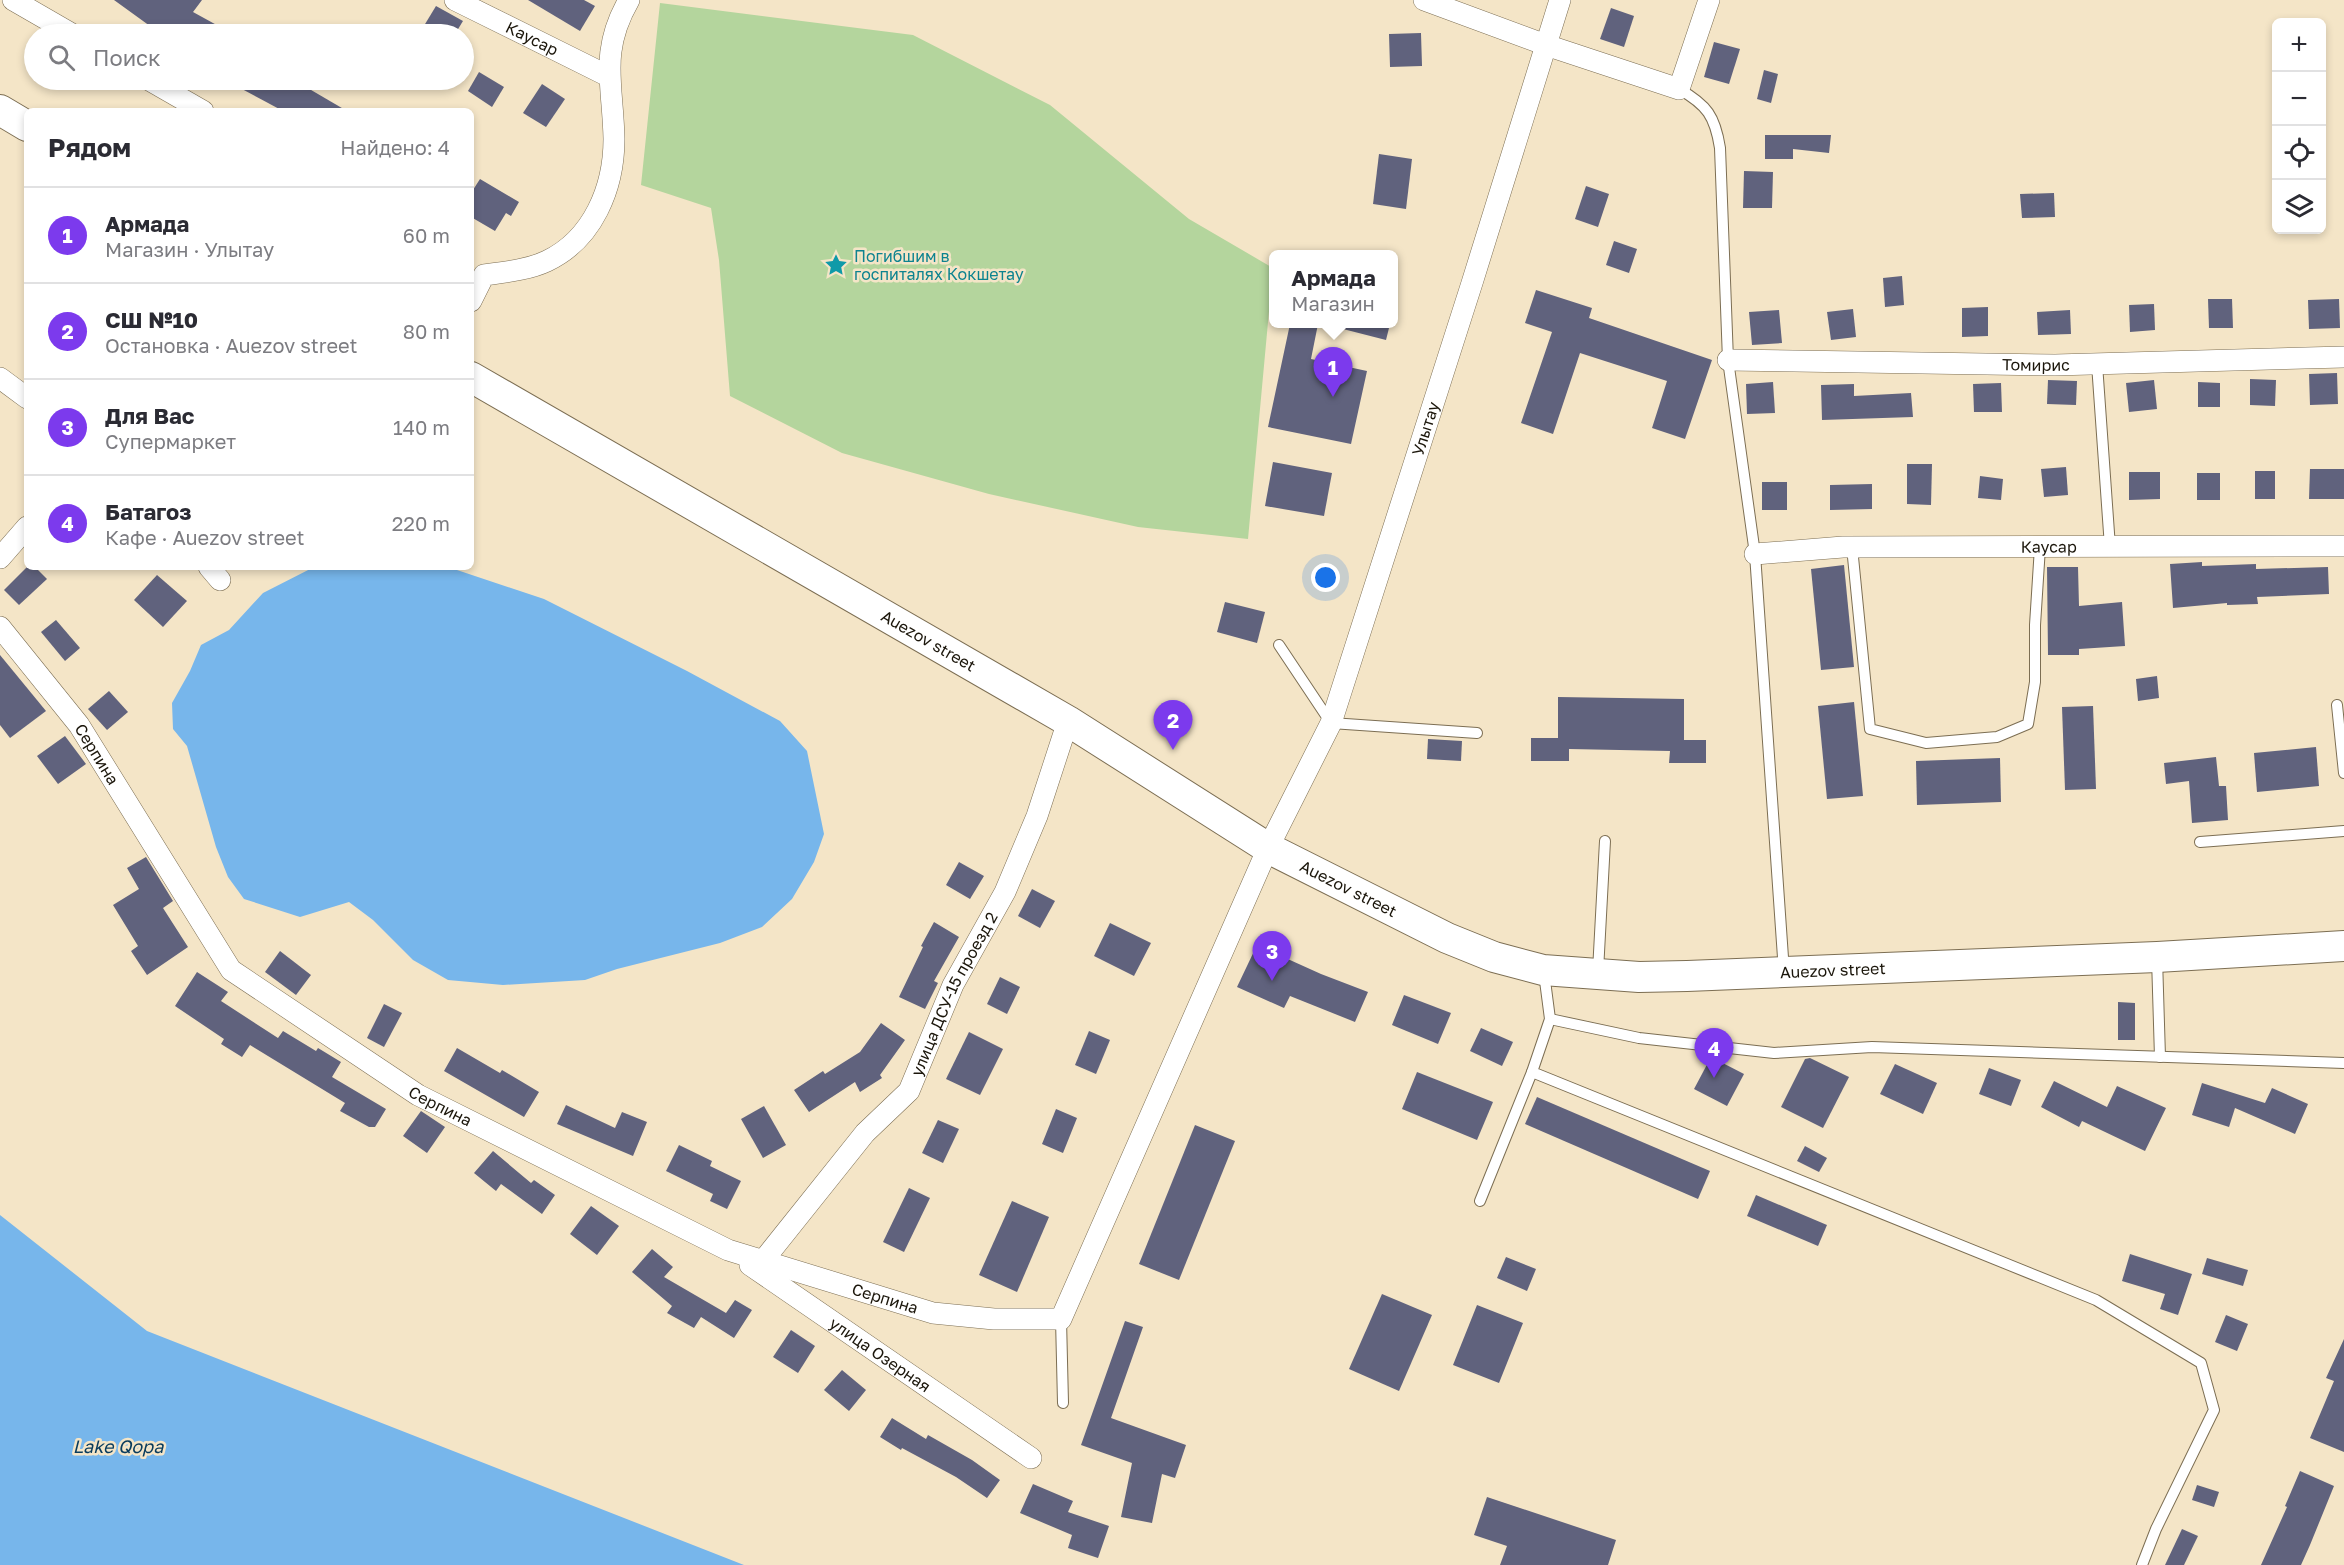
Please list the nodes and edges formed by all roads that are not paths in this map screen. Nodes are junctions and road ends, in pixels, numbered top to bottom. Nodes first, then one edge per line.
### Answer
1 (13, 0) edge
2 (455, 0) edge
3 (629, 0) edge
4 (1424, 0) edge
5 (1560, 0) edge
6 (1709, 0) edge
7 (1458, 6) edge
8 (55, 24) edge
9 (1546, 45) junction
10 (608, 76) junction
11 (1680, 89) junction
12 (166, 90) edge
13 (198, 108) edge
14 (0, 110) edge
15 (24, 124) edge
16 (478, 272) edge
17 (474, 289) edge
18 (2344, 357) edge
19 (1728, 360) junction
20 (2097, 364) junction
21 (0, 378) edge
22 (474, 378) edge
23 (24, 396) edge
24 (24, 530) edge
25 (2344, 546) edge
26 (1852, 547) junction
27 (2040, 547) junction
28 (2110, 547) junction
29 (1755, 554) junction
30 (0, 558) edge
31 (0, 627) edge
32 (1279, 645) dead end
33 (2337, 705) dead end
34 (1068, 721) junction
35 (1331, 723) junction
36 (1477, 733) dead end
37 (2344, 773) edge
38 (2344, 831) edge
39 (1605, 841) dead end
40 (2200, 842) dead end
41 (1268, 848) junction
42 (2344, 946) edge
43 (2157, 957) junction
44 (1543, 970) junction
45 (1785, 972) junction
46 (1598, 974) junction
47 (1550, 1019) junction
48 (2160, 1057) junction
49 (2344, 1063) edge
50 (1532, 1071) junction
51 (1480, 1201) dead end
52 (728, 1250) junction
53 (762, 1262) junction
54 (1061, 1319) junction
55 (1063, 1403) dead end
56 (1031, 1458) dead end
57 (2142, 1565) edge

1 - 8 street
2 - 10 street, Каусар
3 - 10 street
4 - 7 street
5 - 9 street, Улытау
6 - 11 street
7 - 9 street
9 - 11 street
9 - 35 street, Улытау
10 - 16 street
11 - 19 lane
12 - 13 street
14 - 15 main road
16 - 17 street
18 - 20 street, Томирис
19 - 20 street, Томирис
19 - 29 lane
20 - 28 lane
21 - 23 street
22 - 34 main road, Auezov street
24 - 30 street
25 - 28 street, Каусар
26 - 27 street, Каусар
26 - 27 lane
26 - 29 street, Каусар
27 - 28 street, Каусар
29 - 45 lane
31 - 52 street, Серпина
32 - 35 lane
33 - 37 lane
34 - 41 main road, Auezov street
34 - 53 street, улица ДСУ-15 проезд 2
35 - 36 lane
35 - 41 street, Улытау
38 - 40 lane
39 - 46 lane
41 - 44 main road, Auezov street
41 - 54 street
42 - 43 main road, Auezov street
43 - 45 main road, Auezov street
43 - 48 lane
44 - 46 main road, Auezov street
44 - 47 lane
45 - 46 main road, Auezov street
47 - 48 lane
47 - 50 lane
48 - 49 lane
50 - 51 lane
50 - 57 lane
52 - 53 street, Серпина
52 - 56 street, улица Озерная
53 - 54 street, Серпина
54 - 55 lane

